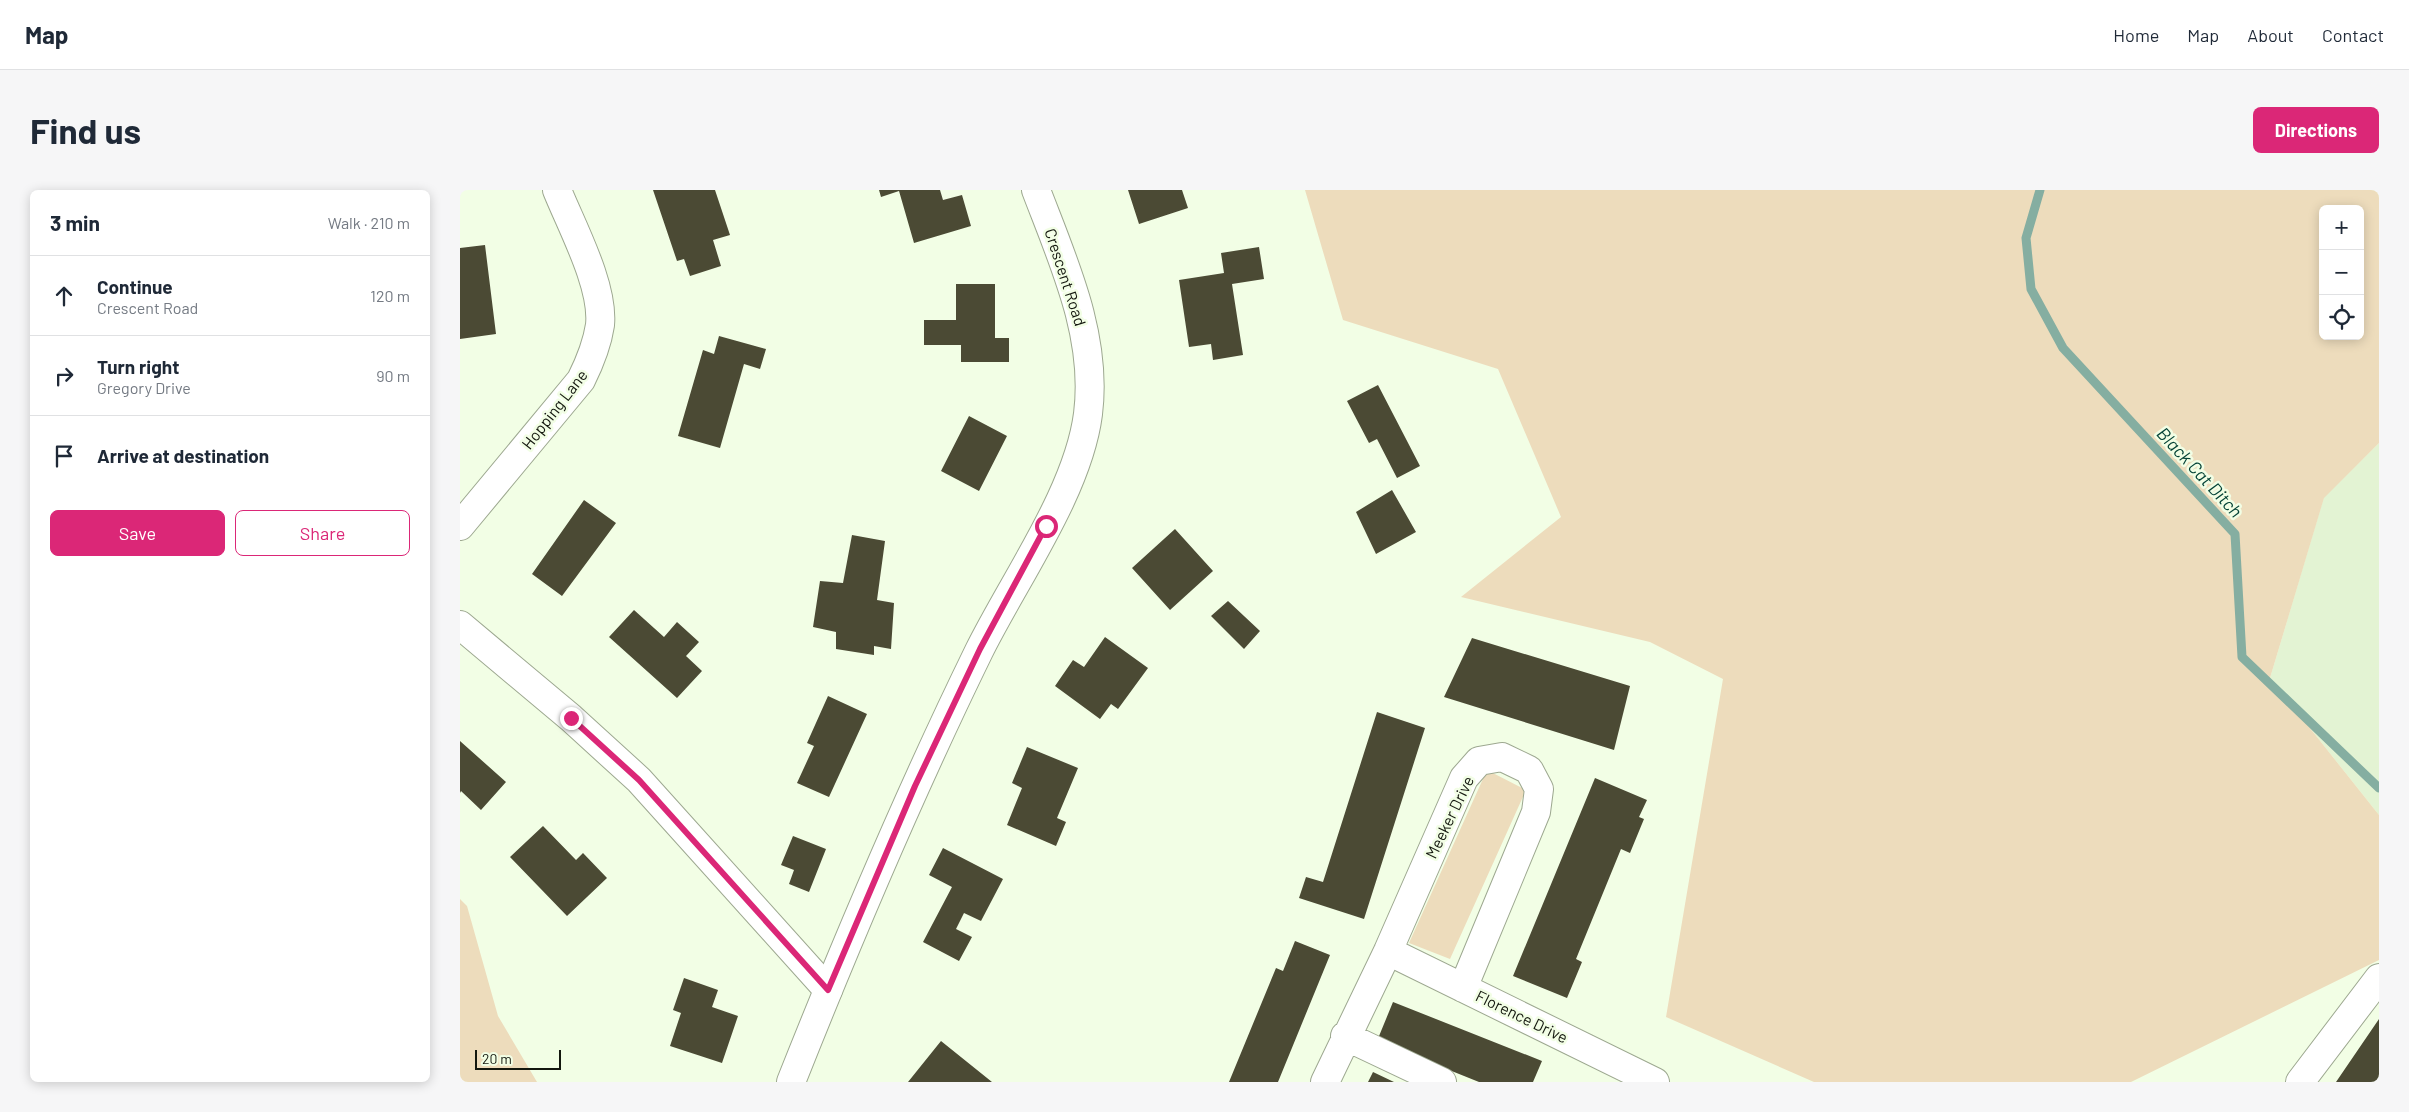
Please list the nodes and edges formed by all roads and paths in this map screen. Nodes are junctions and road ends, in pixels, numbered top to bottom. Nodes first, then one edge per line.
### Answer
1 (557, 190) edge
2 (1036, 190) edge
3 (460, 526) edge
4 (460, 625) edge
5 (1388, 951) junction
6 (2379, 978) edge
7 (1463, 988) junction
8 (828, 990) junction
9 (1345, 1036) junction
10 (791, 1082) edge
11 (1325, 1082) edge
12 (1442, 1082) edge
13 (1656, 1082) edge
14 (2300, 1082) edge

1 - 3 street, Hopping Lane
2 - 8 street, Crescent Road
4 - 8 street
5 - 7 street, Florence Drive
5 - 7 street, Meeker Drive
5 - 9 street, Meeker Drive
6 - 14 street
7 - 13 street, Florence Drive
8 - 10 street, Crescent Road
9 - 11 street, Meeker Drive
9 - 12 street

